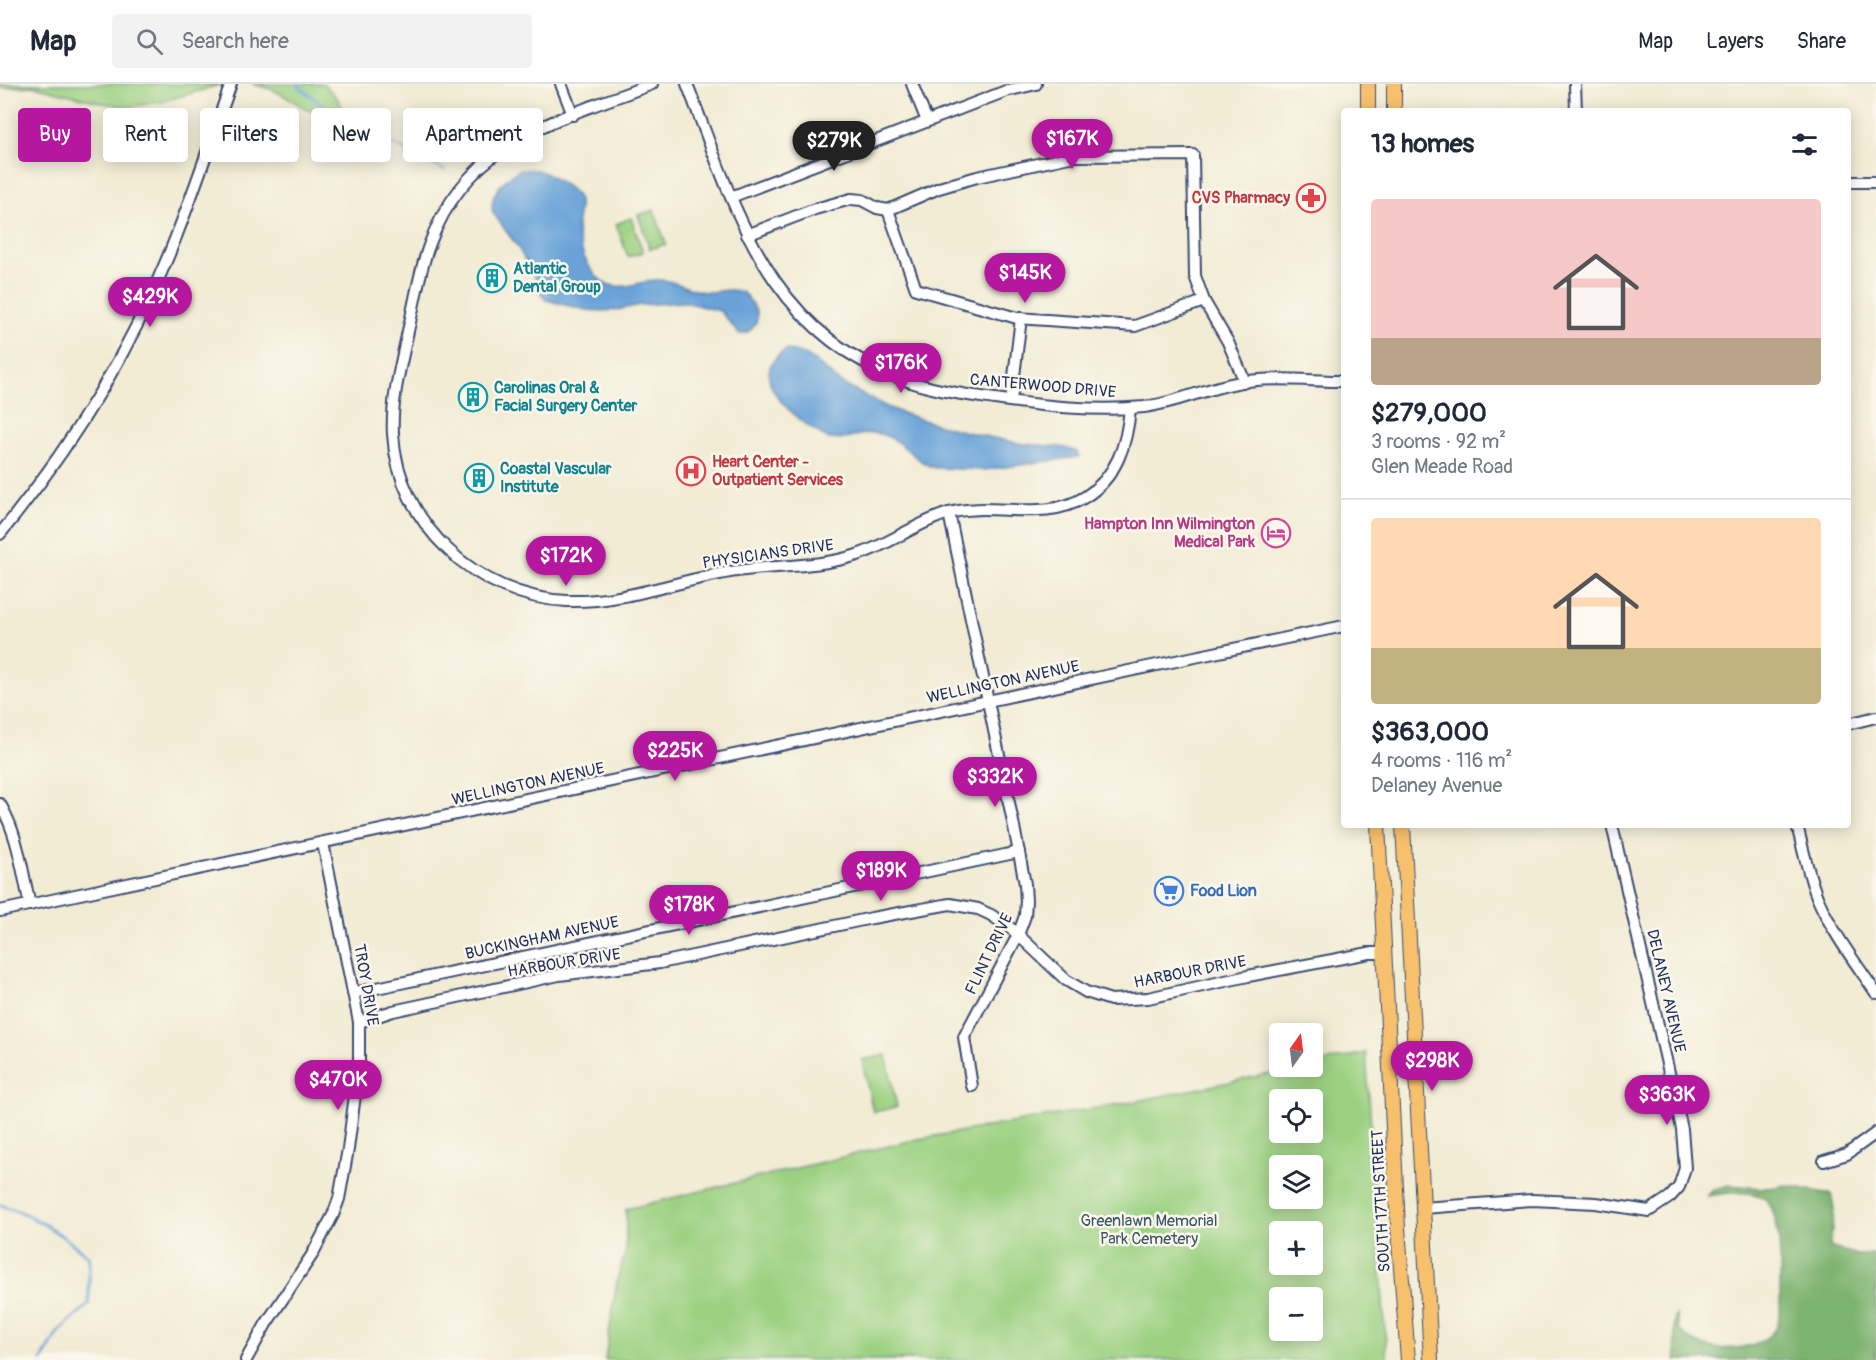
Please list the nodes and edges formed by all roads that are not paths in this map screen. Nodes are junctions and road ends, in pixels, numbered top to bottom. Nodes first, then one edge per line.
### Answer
1 (231, 84) edge
2 (561, 84) edge
3 (652, 84) edge
4 (687, 84) edge
5 (912, 84) edge
6 (1036, 84) edge
7 (1368, 84) edge
8 (1394, 84) edge
9 (1575, 84) edge
10 (1368, 108) edge
11 (1394, 108) edge
12 (1576, 108) edge
13 (573, 115) junction
14 (927, 121) junction
15 (1851, 182) edge
16 (1876, 182) edge
17 (731, 196) junction
18 (888, 210) junction
19 (747, 235) junction
20 (1204, 302) junction
21 (1021, 318) junction
22 (1341, 381) edge
23 (1245, 382) junction
24 (1011, 401) junction
25 (1130, 408) junction
26 (949, 513) junction
27 (0, 534) edge
28 (1341, 628) edge
29 (989, 700) junction
30 (1876, 717) edge
31 (1851, 723) edge
32 (0, 804) edge
33 (1378, 828) edge
34 (1403, 828) edge
35 (1612, 828) edge
36 (1798, 828) edge
37 (323, 843) junction
38 (1019, 852) junction
39 (30, 905) junction
40 (0, 911) edge
41 (1018, 935) junction
42 (1384, 952) junction
43 (353, 993) junction
44 (1876, 993) edge
45 (359, 1022) junction
46 (972, 1086) dead end
47 (1876, 1133) edge
48 (1824, 1161) dead end
49 (1423, 1208) junction
50 (246, 1360) edge
51 (1408, 1360) edge
52 (1431, 1360) edge

1 - 27 street
2 - 13 street
3 - 13 street
4 - 17 street, CANTERWOOD DRIVE
5 - 14 street
6 - 14 street
7 - 10 main road
8 - 11 main road
9 - 12 street
13 - 26 street, PHYSICIANS DRIVE
14 - 17 street
15 - 16 street
17 - 19 street, CANTERWOOD DRIVE
18 - 19 street
18 - 20 street
18 - 21 street
19 - 24 street, CANTERWOOD DRIVE
20 - 21 street
20 - 23 street
21 - 24 street
22 - 23 street, CANTERWOOD DRIVE
23 - 25 street, CANTERWOOD DRIVE
24 - 25 street, CANTERWOOD DRIVE
25 - 26 street, PHYSICIANS DRIVE
26 - 29 street, FLINT DRIVE
28 - 29 street, WELLINGTON AVENUE
29 - 37 street, WELLINGTON AVENUE
29 - 38 street, FLINT DRIVE
30 - 31 street
32 - 39 street
33 - 42 main road, SOUTH 17TH STREET
34 - 49 main road
35 - 49 street, DELANEY AVENUE
36 - 44 street
37 - 39 street, WELLINGTON AVENUE
37 - 43 street, TROY DRIVE
38 - 41 street, FLINT DRIVE
38 - 43 street, BUCKINGHAM AVENUE
39 - 40 street, WELLINGTON AVENUE
41 - 42 street, HARBOUR DRIVE
41 - 45 street, HARBOUR DRIVE
41 - 46 street, FLINT DRIVE
42 - 51 main road, SOUTH 17TH STREET
43 - 45 street, TROY DRIVE
45 - 50 street, TROY DRIVE
47 - 48 street
49 - 52 main road

